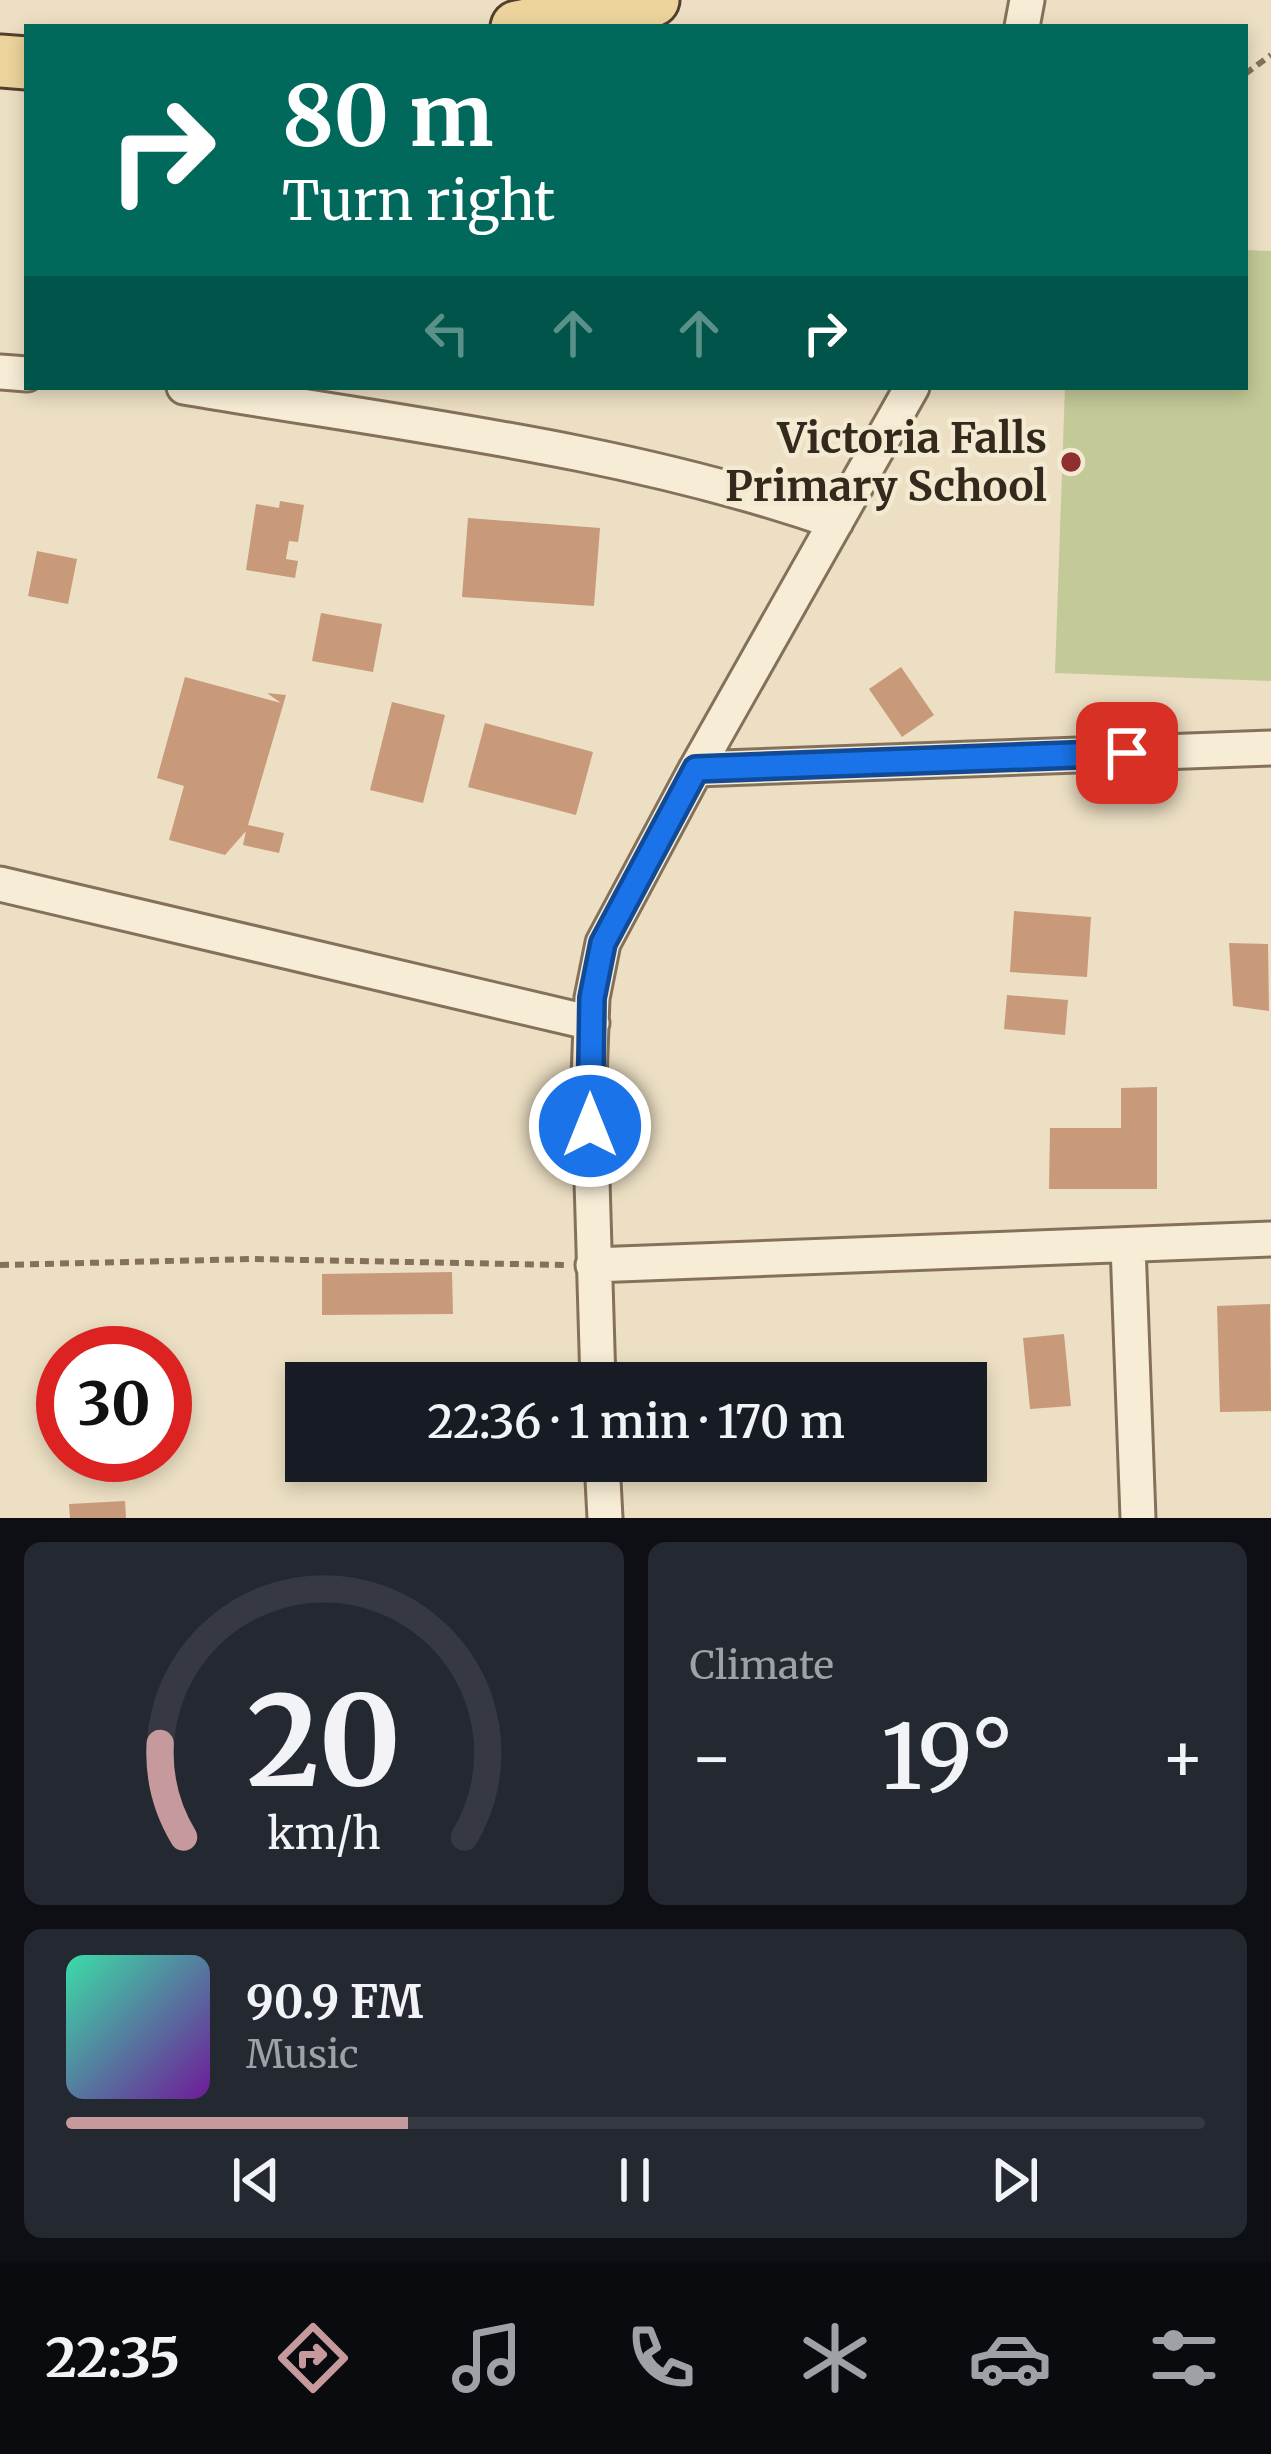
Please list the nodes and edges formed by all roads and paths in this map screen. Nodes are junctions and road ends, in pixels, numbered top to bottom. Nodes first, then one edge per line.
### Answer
1 (653, 0) edge
2 (532, 24) edge
3 (202, 390) edge
4 (910, 390) edge
5 (836, 522) junction
6 (1271, 748) edge
7 (696, 769) junction
8 (0, 884) edge
9 (592, 1023) junction
10 (1271, 1239) edge
11 (1128, 1245) junction
12 (0, 1265) edge
13 (593, 1265) junction
14 (597, 1362) edge
15 (603, 1482) edge
16 (605, 1518) edge
17 (1138, 1518) edge

1 - 2 main road
3 - 5 street
4 - 5 street
5 - 7 street
6 - 7 street
7 - 9 street
8 - 9 street
9 - 13 street
10 - 11 street
11 - 13 street
11 - 17 street
12 - 13 path
13 - 14 street
15 - 16 street

